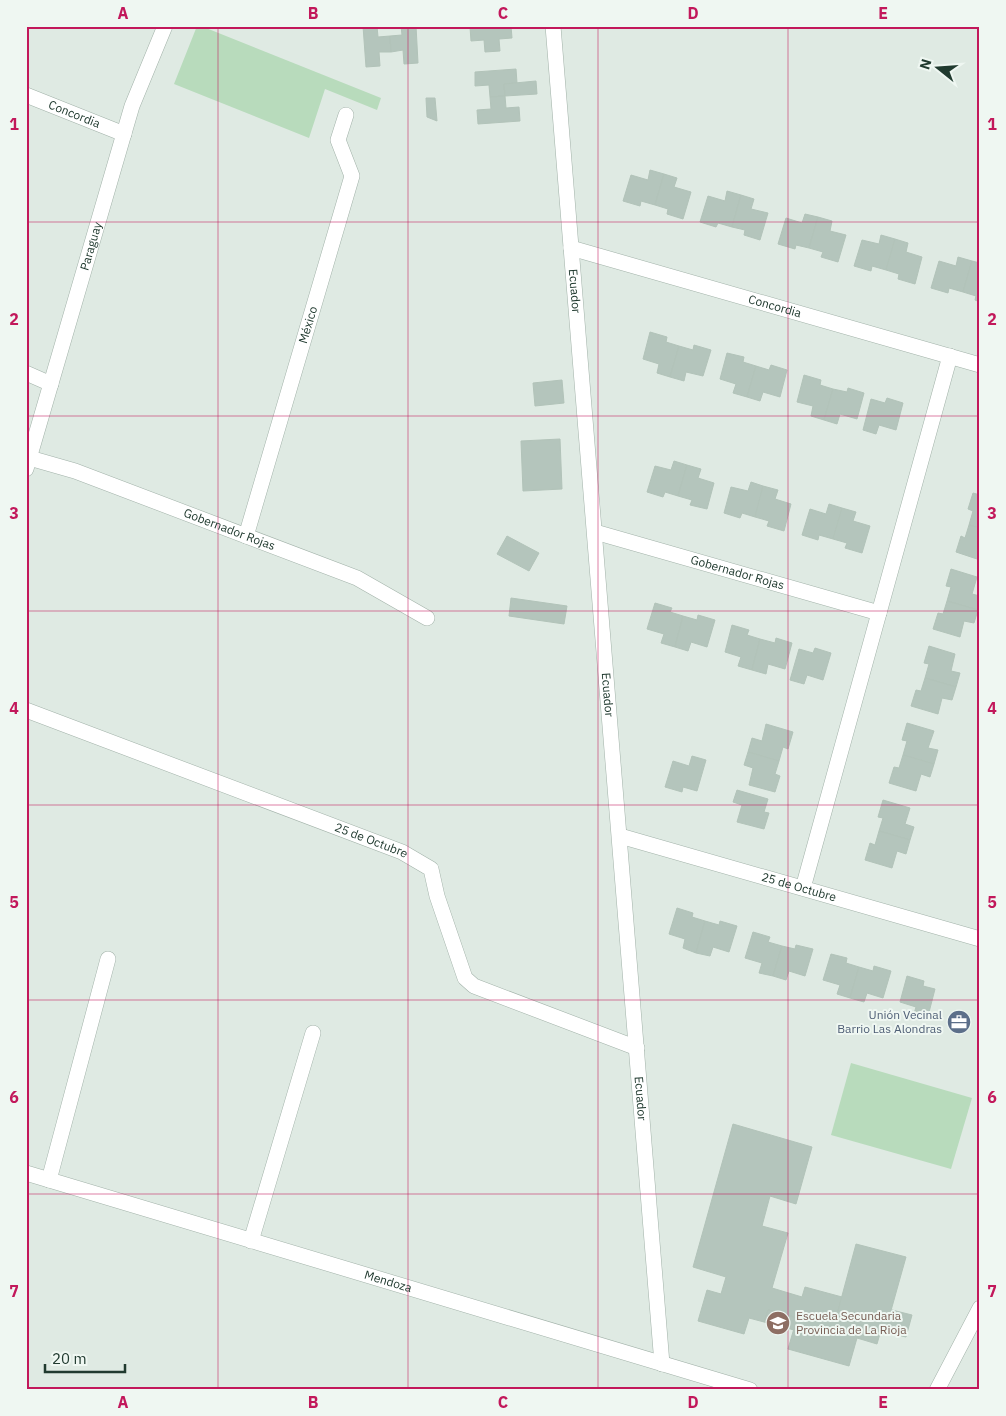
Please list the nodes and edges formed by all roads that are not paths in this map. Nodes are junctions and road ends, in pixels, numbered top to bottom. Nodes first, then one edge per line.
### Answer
1 (164, 26) edge
2 (554, 26) edge
3 (26, 95) edge
4 (346, 114) dead end
5 (124, 134) junction
6 (571, 248) junction
7 (950, 356) junction
8 (980, 365) edge
9 (26, 373) edge
10 (51, 384) junction
11 (27, 462) edge
12 (595, 532) junction
13 (246, 536) junction
14 (879, 613) junction
15 (427, 618) dead end
16 (26, 710) edge
17 (620, 836) junction
18 (803, 888) junction
19 (980, 939) edge
20 (108, 959) dead end
21 (313, 1033) dead end
22 (637, 1048) junction
23 (26, 1173) edge
24 (49, 1180) junction
25 (251, 1240) junction
26 (980, 1308) edge
27 (662, 1364) junction
28 (750, 1390) edge
29 (937, 1390) edge

1 - 5 street, Paraguay
2 - 6 street, Ecuador
3 - 5 street, Concordia
4 - 13 street, México
5 - 10 street, Paraguay
6 - 7 street, Concordia
6 - 12 street, Ecuador
7 - 8 street, Concordia
7 - 14 street
9 - 10 street
10 - 11 street, Paraguay
11 - 13 street, Gobernador Rojas
12 - 14 street, Gobernador Rojas
12 - 17 street, Ecuador
13 - 15 street, Gobernador Rojas
14 - 18 street
16 - 22 street, 25 de Octubre
17 - 18 street, 25 de Octubre
17 - 22 street, Ecuador
18 - 19 street, 25 de Octubre
20 - 24 street
21 - 25 street
22 - 27 street, Ecuador
23 - 24 street, Mendoza
24 - 25 street, Mendoza
25 - 27 street, Mendoza
26 - 29 street
27 - 28 street, Mendoza

